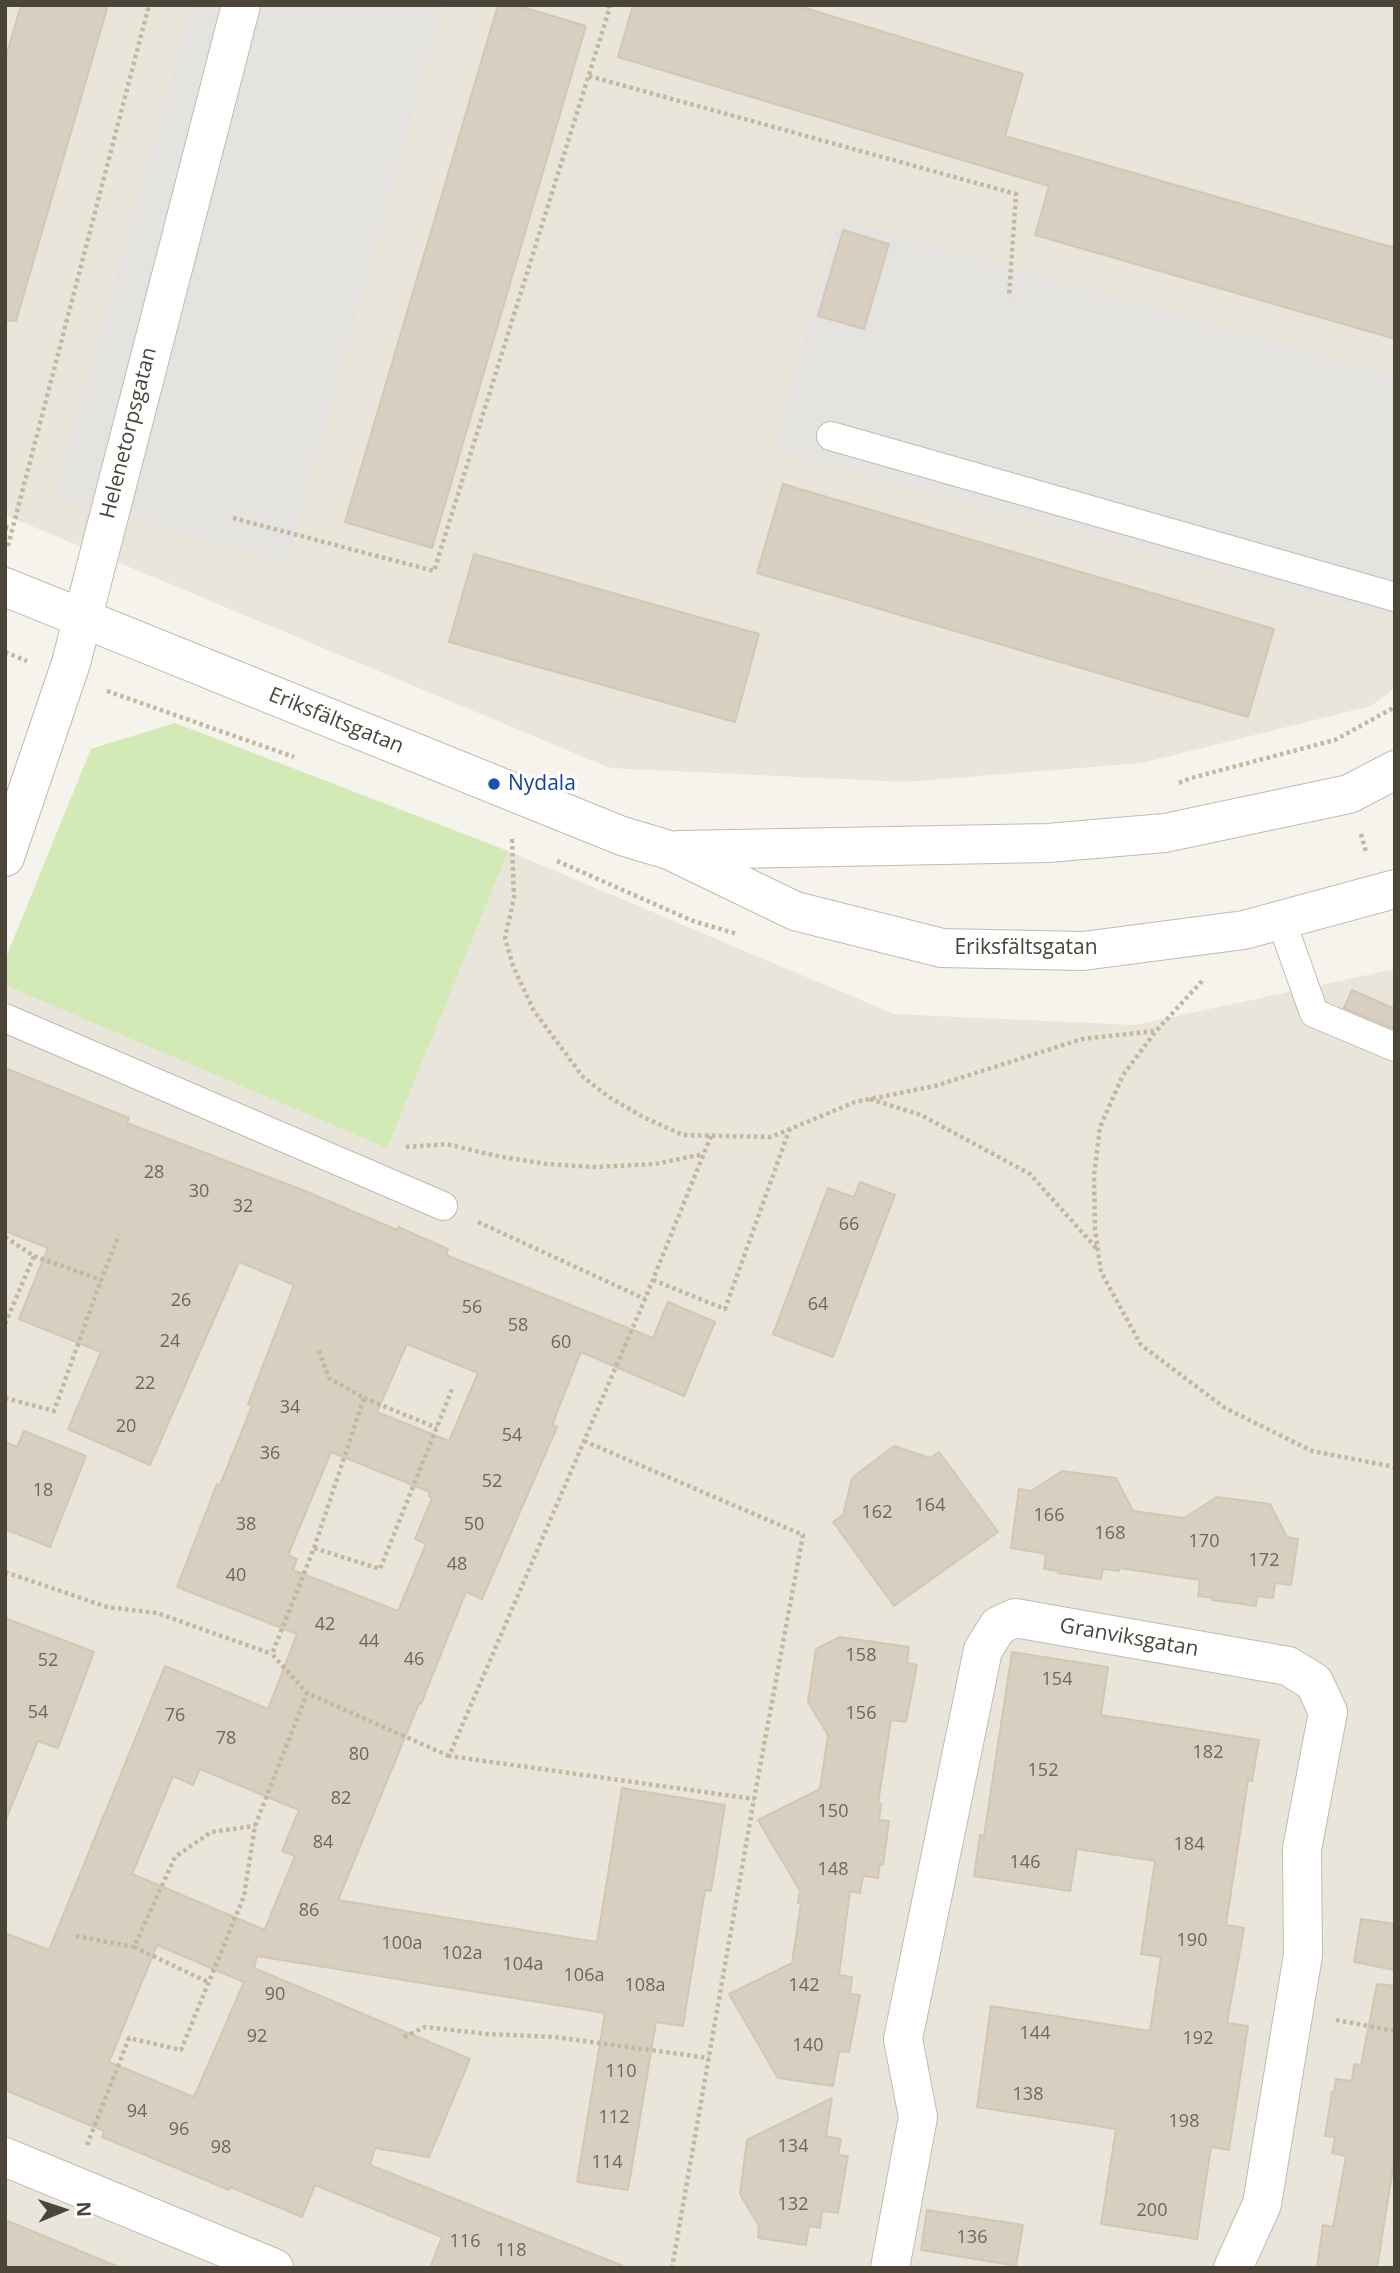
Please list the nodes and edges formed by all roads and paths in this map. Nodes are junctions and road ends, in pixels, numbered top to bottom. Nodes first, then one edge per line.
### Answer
1 (149, 5) edge
2 (241, 5) edge
3 (606, 5) edge
4 (589, 76) junction
5 (1009, 297) dead end
6 (831, 436) dead end
7 (233, 518) dead end
8 (5, 527) edge
9 (12, 529) junction
10 (5, 555) edge
11 (5, 587) edge
12 (1395, 597) edge
13 (81, 619) junction
14 (5, 652) edge
15 (66, 677) junction
16 (294, 757) dead end
17 (1395, 771) edge
18 (524, 846) dead end
19 (670, 850) junction
20 (5, 857) edge
21 (548, 857) dead end
22 (1395, 889) edge
23 (1281, 920) junction
24 (743, 936) dead end
25 (1202, 980) dead end
26 (5, 1018) edge
27 (1156, 1031) junction
28 (1395, 1047) edge
29 (870, 1098) junction
30 (790, 1128) junction
31 (711, 1136) junction
32 (704, 1154) junction
33 (354, 1168) junction
34 (443, 1206) joint
35 (118, 1235) dead end
36 (5, 1237) edge
37 (1098, 1250) junction
38 (34, 1256) junction
39 (102, 1280) junction
40 (653, 1280) junction
41 (646, 1300) junction
42 (5, 1324) edge
43 (319, 1351) dead end
44 (453, 1387) dead end
45 (5, 1398) edge
46 (364, 1398) junction
47 (437, 1428) junction
48 (584, 1441) junction
49 (1395, 1467) edge
50 (314, 1548) junction
51 (5, 1572) edge
52 (272, 1654) junction
53 (307, 1693) junction
54 (449, 1756) junction
55 (754, 1799) junction
56 (255, 1826) junction
57 (76, 1936) dead end
58 (134, 1947) junction
59 (208, 1982) junction
60 (1294, 2012) junction
61 (1395, 2031) edge
62 (404, 2037) dead end
63 (709, 2058) junction
64 (5, 2157) edge
65 (72, 2185) junction
66 (205, 2254) edge
67 (274, 2268) edge
68 (672, 2268) edge
69 (890, 2268) edge
70 (1233, 2268) edge

1 - 9 path
2 - 13 street, Helenetorpsgatan
3 - 4 path
4 - 5 path
4 - 7 path
6 - 12 lane
8 - 9 path
9 - 10 path
11 - 13 street, Eriksfältsgatan
13 - 15 street, Helenetorpsgatan
13 - 19 street, Eriksfältsgatan
14 - 15 path
15 - 16 path
15 - 20 street, Helenetorpsgatan
17 - 19 street, Eriksfältsgatan
18 - 31 path
19 - 23 street, Eriksfältsgatan
21 - 24 path
22 - 23 street, Eriksfältsgatan
23 - 28 lane
25 - 27 path
26 - 33 lane
27 - 29 path
27 - 37 path
29 - 30 path
29 - 37 path
30 - 31 path
30 - 40 path
31 - 32 path
32 - 33 path
32 - 40 path
33 - 34 lane
34 - 41 path
35 - 39 path
36 - 38 path
37 - 49 path
38 - 39 path
38 - 42 path
39 - 45 path
40 - 41 path
41 - 48 path
43 - 46 path
44 - 47 path
46 - 47 path
46 - 50 path
47 - 50 path
48 - 54 path
48 - 55 path
50 - 52 path
51 - 52 path
52 - 53 path
53 - 54 path
53 - 56 path
54 - 55 path
55 - 63 path
56 - 58 path
56 - 59 path
57 - 58 path
58 - 59 path
59 - 65 path
60 - 61 path
60 - 69 street, Granviksgatan
60 - 70 street, Granviksgatan
62 - 63 path
63 - 68 path
64 - 65 street
65 - 66 street
66 - 67 street

